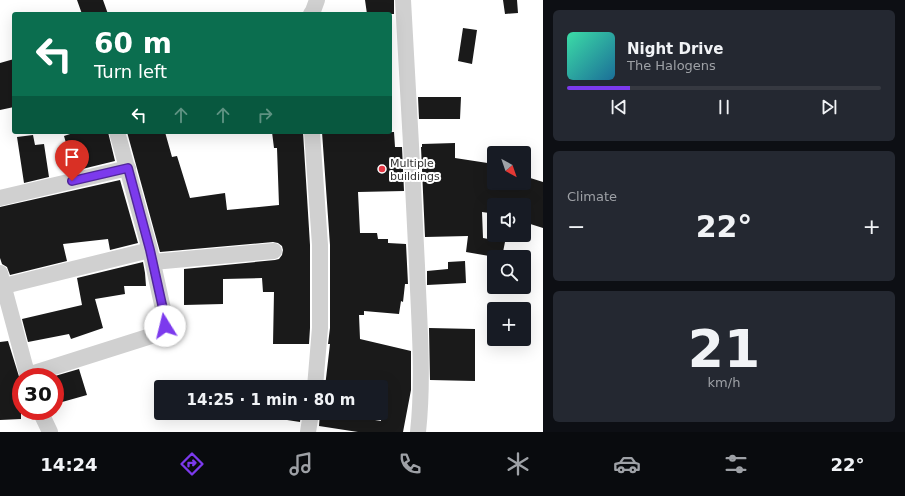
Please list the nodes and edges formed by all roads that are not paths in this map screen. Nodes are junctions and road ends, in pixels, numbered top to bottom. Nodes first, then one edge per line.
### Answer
1 (317, 0) edge
2 (403, 0) edge
3 (312, 12) edge
4 (118, 134) edge
5 (312, 134) edge
6 (128, 168) junction
7 (0, 198) edge
8 (274, 251) dead end
9 (151, 256) junction
10 (1, 282) edge
11 (26, 368) edge
12 (53, 368) edge
13 (316, 380) edge
14 (44, 420) edge
15 (311, 420) edge
16 (50, 432) edge
17 (308, 432) edge
18 (418, 432) edge

1 - 3 street
2 - 18 street
4 - 6 street
5 - 13 street
6 - 7 street
6 - 9 street
8 - 9 street
9 - 10 street
9 - 12 street
10 - 11 street
14 - 16 street
15 - 17 street

